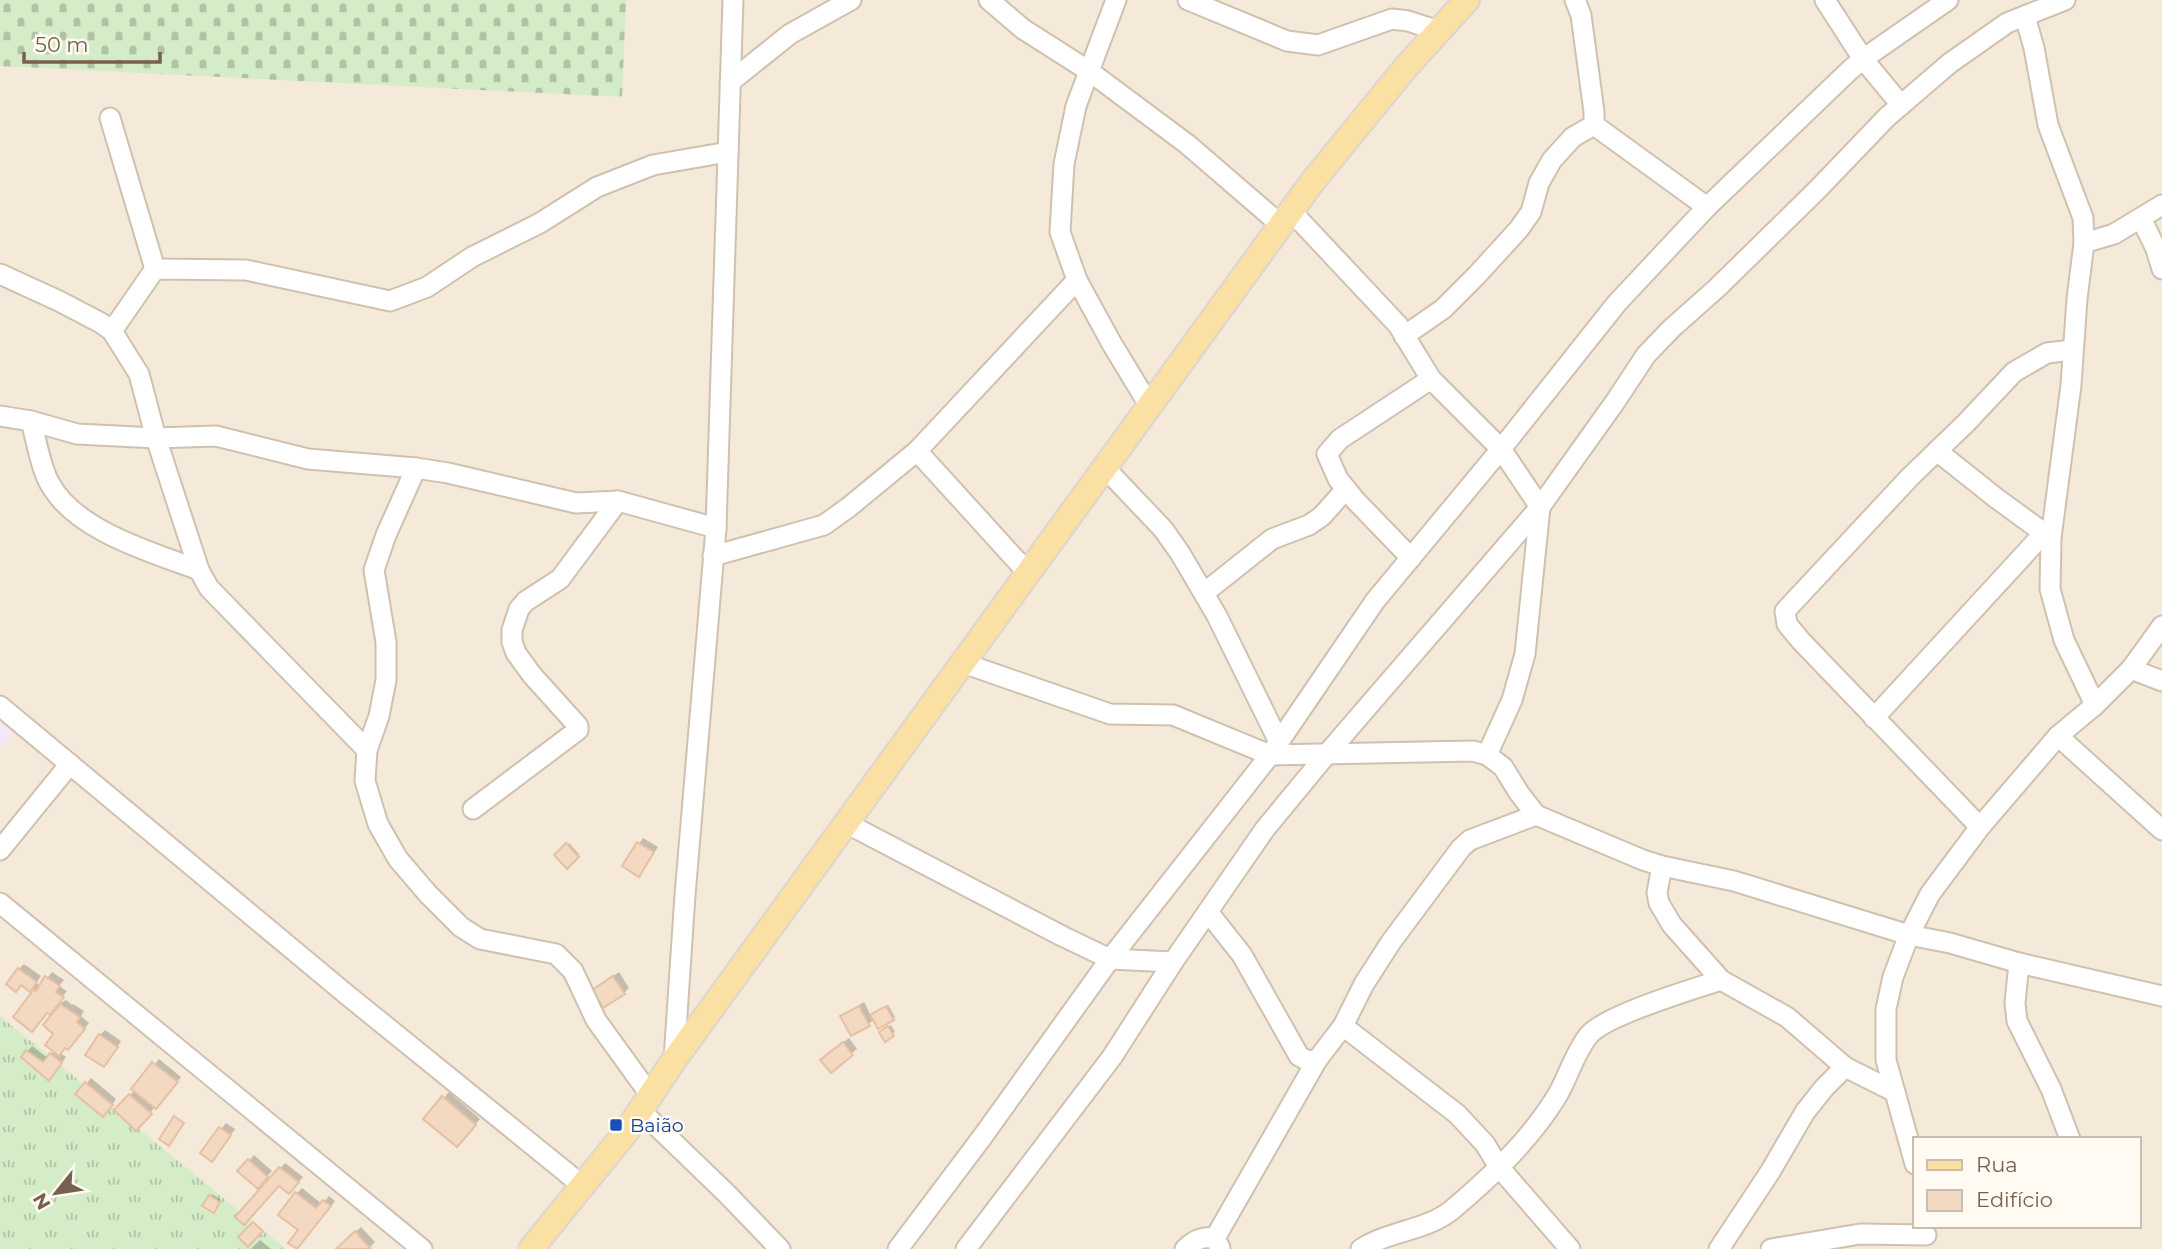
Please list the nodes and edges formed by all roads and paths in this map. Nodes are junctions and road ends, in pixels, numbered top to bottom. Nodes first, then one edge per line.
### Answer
1 (733, 0) edge
2 (851, 0) edge
3 (989, 0) edge
4 (1116, 0) edge
5 (1188, 0) edge
6 (1467, 0) edge
7 (1575, 0) edge
8 (1825, 0) edge
9 (1948, 0) edge
10 (2065, 0) edge
11 (2025, 16) junction
12 (1439, 31) junction
13 (1863, 59) junction
14 (1089, 71) junction
15 (730, 82) junction
16 (1900, 105) junction
17 (110, 118) dead end
18 (1594, 125) junction
19 (728, 152) junction
20 (2162, 205) edge
21 (1707, 207) junction
22 (1286, 218) junction
23 (2141, 218) junction
24 (2084, 243) junction
25 (155, 269) junction
26 (2162, 269) edge
27 (0, 274) edge
28 (1077, 280) junction
29 (112, 331) junction
30 (1405, 336) junction
31 (2072, 350) junction
32 (1432, 379) junction
33 (1149, 405) junction
34 (0, 416) edge
35 (31, 421) junction
36 (156, 438) junction
37 (1501, 449) junction
38 (917, 451) junction
39 (1937, 451) junction
40 (1104, 467) junction
41 (416, 468) junction
42 (1346, 489) junction
43 (618, 501) junction
44 (1539, 507) junction
45 (716, 528) junction
46 (2048, 535) junction
47 (713, 556) junction
48 (1411, 558) junction
49 (199, 570) junction
50 (1028, 573) junction
51 (1204, 593) junction
52 (2162, 626) edge
53 (963, 663) junction
54 (2131, 669) junction
55 (2162, 681) edge
56 (2095, 705) junction
57 (0, 706) edge
58 (1874, 718) junction
59 (2059, 736) junction
60 (1274, 749) junction
61 (367, 750) junction
62 (1326, 755) junction
63 (1487, 755) junction
64 (70, 764) junction
65 (473, 809) dead end
66 (1536, 815) junction
67 (846, 823) junction
68 (1980, 827) junction
69 (2162, 830) edge
70 (0, 850) edge
71 (1662, 866) junction
72 (0, 903) edge
73 (1208, 912) junction
74 (1909, 935) junction
75 (1110, 959) junction
76 (1173, 962) junction
77 (2019, 963) junction
78 (1721, 980) junction
79 (2162, 996) edge
80 (1343, 1026) junction
81 (674, 1060) junction
82 (1317, 1060) junction
83 (1845, 1067) junction
84 (1895, 1092) junction
85 (646, 1104) junction
86 (2069, 1137) edge
87 (1913, 1157) edge
88 (1499, 1167) junction
89 (583, 1186) junction
90 (1927, 1237) edge
91 (1218, 1244) edge
92 (422, 1249) edge
93 (531, 1249) edge
94 (780, 1249) edge
95 (898, 1249) edge
96 (966, 1249) edge
97 (1185, 1249) edge
98 (1362, 1249) edge
99 (1570, 1249) edge
100 (1719, 1249) edge
101 (1771, 1249) edge

1 - 15 street
2 - 15 street
3 - 14 street
4 - 14 street
5 - 12 street
6 - 12 main road
7 - 18 street
8 - 13 street
9 - 13 street
10 - 11 street
11 - 16 street
11 - 24 street
12 - 22 main road
13 - 16 street
13 - 21 street
14 - 22 street
14 - 28 street
15 - 19 street
16 - 44 street
17 - 25 street
18 - 21 street
18 - 30 street
19 - 25 street
19 - 45 street
20 - 23 street
21 - 37 street
22 - 30 street
22 - 33 main road
23 - 24 street
23 - 26 street
24 - 31 street
25 - 29 street
27 - 29 street
28 - 33 street
28 - 38 street
29 - 36 street
30 - 32 street
31 - 39 street
31 - 46 street
32 - 37 street
32 - 42 street
33 - 40 main road
34 - 35 street
35 - 36 street
35 - 49 street
36 - 41 street
36 - 49 street
37 - 44 street
37 - 48 street
38 - 47 street
38 - 50 street
39 - 46 street
39 - 58 street
40 - 50 main road
40 - 51 street
41 - 43 street
41 - 61 street
42 - 48 street
42 - 51 street
43 - 45 street
43 - 65 street
44 - 62 street
44 - 63 street
45 - 47 street
46 - 56 street
46 - 58 street
47 - 81 street
48 - 60 street
49 - 61 street
50 - 53 main road
51 - 60 street
52 - 54 street
53 - 60 street
53 - 67 main road
54 - 55 street
54 - 56 street
56 - 59 street
57 - 64 street
58 - 68 street
59 - 68 street
59 - 69 street
60 - 62 street
60 - 75 street
61 - 85 street
62 - 63 street
62 - 73 street
63 - 66 street
64 - 70 street
64 - 89 street
66 - 71 street
66 - 80 street
67 - 75 street
67 - 81 main road
68 - 74 street
71 - 74 street
71 - 78 street
72 - 92 street
73 - 76 street
73 - 82 street
74 - 77 street
74 - 84 street
75 - 76 street
75 - 95 street
76 - 96 street
77 - 79 street
77 - 86 street
78 - 83 street
78 - 88 street
80 - 82 street
80 - 88 street
81 - 85 main road
82 - 91 street
83 - 84 street
83 - 100 street
84 - 87 street
85 - 89 main road
85 - 94 street
88 - 98 street
88 - 99 street
89 - 93 main road
90 - 101 street
91 - 97 street

